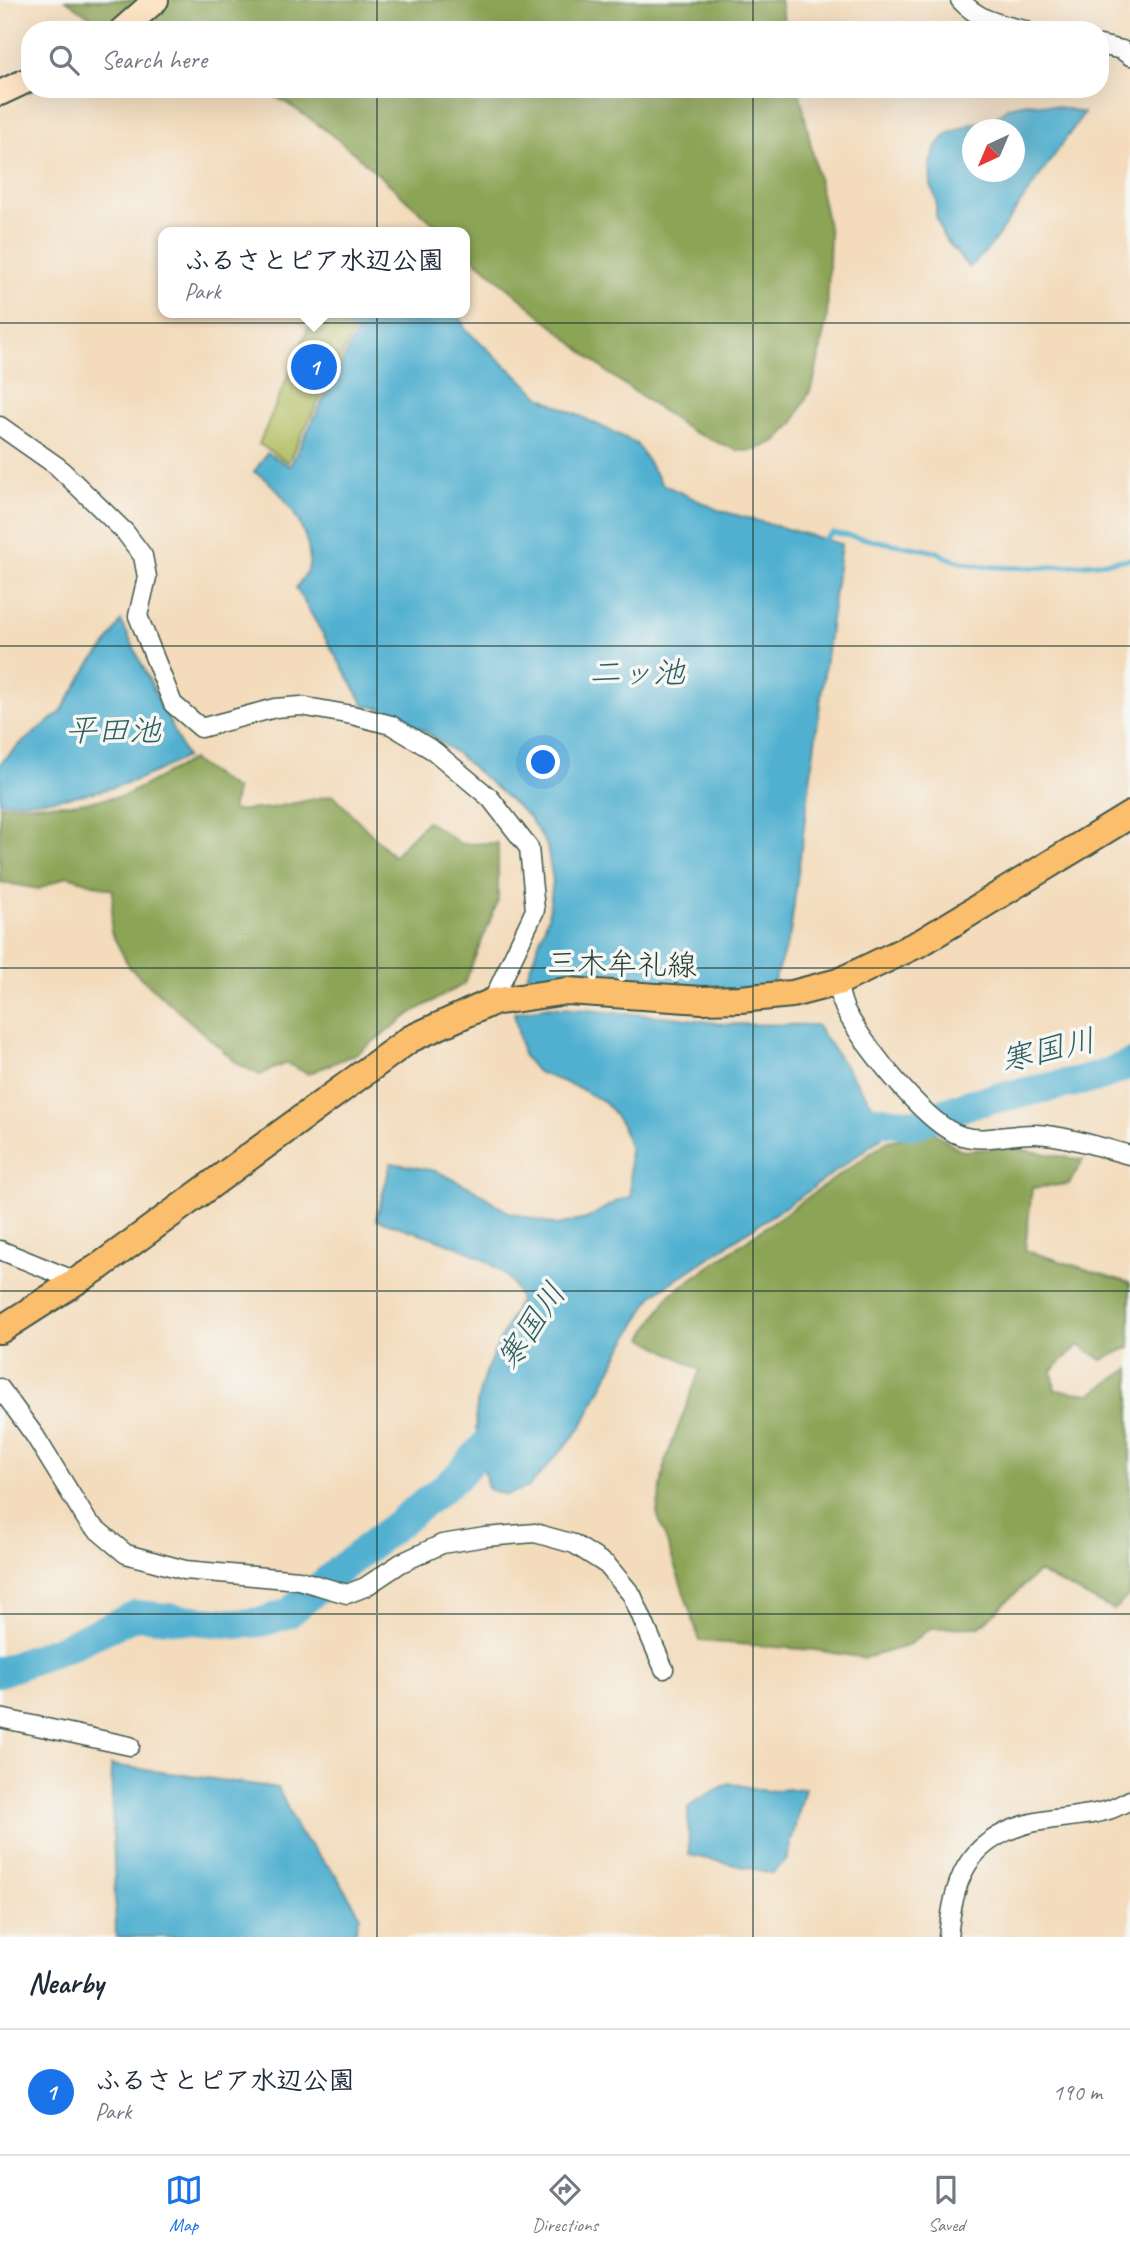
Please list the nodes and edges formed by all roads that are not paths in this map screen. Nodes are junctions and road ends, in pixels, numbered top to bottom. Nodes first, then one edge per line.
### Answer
1 (156, 0) edge
2 (960, 0) edge
3 (132, 21) edge
4 (991, 21) edge
5 (1109, 47) edge
6 (1130, 56) edge
7 (21, 83) edge
8 (0, 93) edge
9 (0, 426) edge
10 (1130, 815) edge
11 (828, 984) junction
12 (499, 1001) junction
13 (1130, 1155) edge
14 (0, 1250) edge
15 (76, 1281) junction
16 (0, 1330) edge
17 (0, 1388) edge
18 (664, 1669) dead end
19 (0, 1717) edge
20 (130, 1746) dead end
21 (1130, 1800) edge
22 (948, 1937) edge

1 - 3 street
2 - 4 street
5 - 6 street
7 - 8 street
9 - 12 street
10 - 11 main road, 三木牟礼線
11 - 12 main road, 三木牟礼線
11 - 13 street
12 - 15 main road, 三木牟礼線
14 - 15 street
15 - 16 main road, 三木牟礼線
17 - 18 street
19 - 20 street
21 - 22 street

